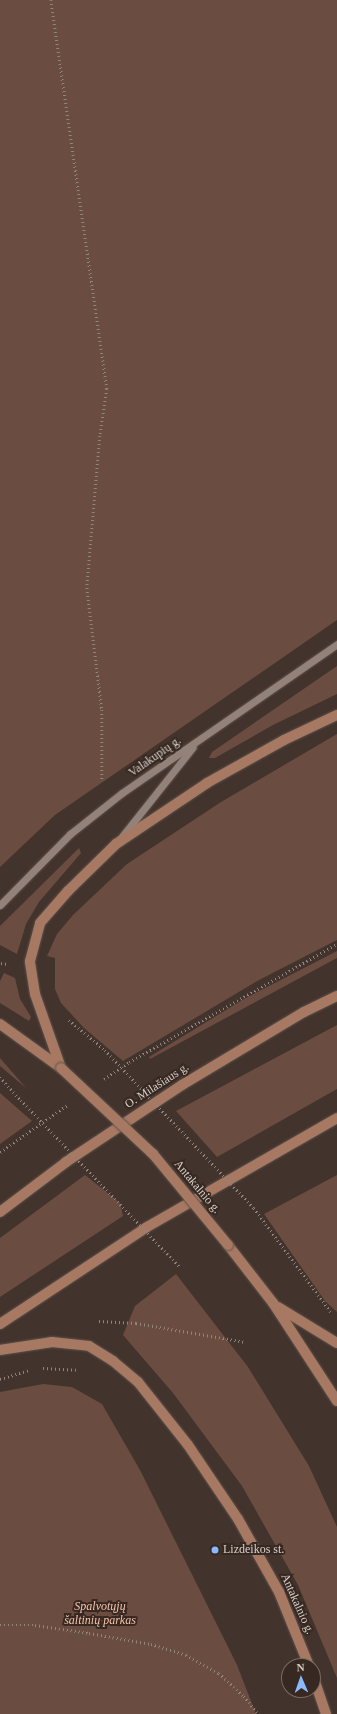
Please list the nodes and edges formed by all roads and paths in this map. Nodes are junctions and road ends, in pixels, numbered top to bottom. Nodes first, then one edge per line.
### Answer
1 (51, 0) edge
2 (337, 644) edge
3 (337, 715) edge
4 (198, 740) junction
5 (102, 809) junction
6 (116, 844) junction
7 (0, 905) edge
8 (337, 944) edge
9 (337, 996) edge
10 (0, 1024) edge
11 (105, 1050) dead end
12 (61, 1068) junction
13 (0, 1077) edge
14 (98, 1083) dead end
15 (74, 1100) dead end
16 (337, 1118) edge
17 (0, 1152) edge
18 (0, 1212) edge
19 (180, 1267) dead end
20 (273, 1303) junction
21 (333, 1315) dead end
22 (99, 1321) dead end
23 (0, 1324) edge
24 (244, 1342) dead end
25 (337, 1343) edge
26 (0, 1350) edge
27 (76, 1370) dead end
28 (0, 1379) edge
29 (337, 1401) edge
30 (0, 1625) edge
31 (307, 1658) edge
32 (321, 1698) edge
33 (258, 1714) edge
34 (326, 1714) edge

1 - 5 path
2 - 4 street, Valakupių g.
3 - 6 main road
4 - 5 street, Valakupių g.
4 - 6 street
5 - 7 street, Valakupių g.
6 - 12 main road
8 - 14 path
9 - 18 main road, O. Milašiaus g.
10 - 12 main road, Antakalnio g.
11 - 21 path, bridge
12 - 20 main road, Antakalnio g., bridge
13 - 19 path, bridge
15 - 17 path
16 - 23 main road
20 - 25 main road
20 - 29 main road, Antakalnio g.
22 - 24 path
26 - 31 main road, Antakalnio g.
27 - 28 path
30 - 33 path
32 - 34 main road

